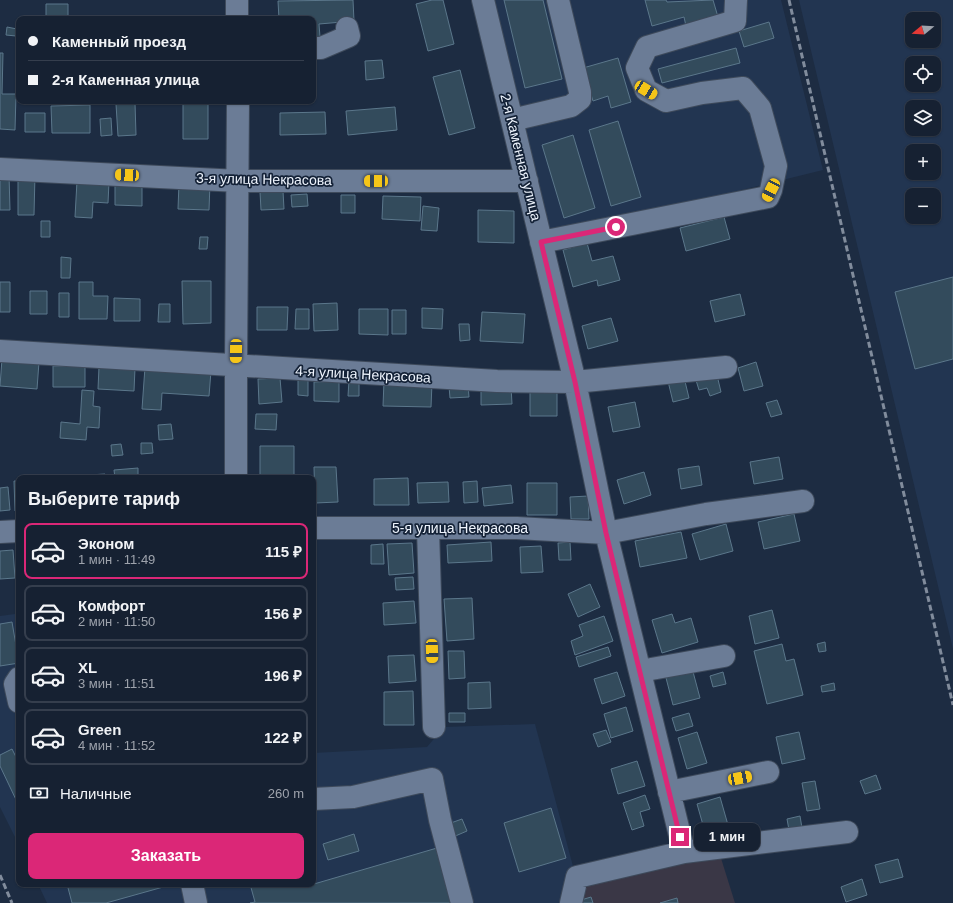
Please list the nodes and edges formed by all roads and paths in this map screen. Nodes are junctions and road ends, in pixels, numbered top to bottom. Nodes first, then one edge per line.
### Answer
1 (237, 0) edge
2 (483, 0) edge
3 (558, 0) edge
4 (736, 0) edge
5 (237, 16) edge
6 (347, 28) dead end
7 (316, 48) edge
8 (238, 104) edge
9 (512, 120) junction
10 (0, 169) edge
11 (239, 180) junction
12 (527, 181) junction
13 (541, 242) junction
14 (0, 351) edge
15 (236, 367) junction
16 (726, 367) dead end
17 (575, 382) junction
18 (236, 475) edge
19 (803, 500) dead end
20 (316, 528) edge
21 (428, 529) junction
22 (16, 531) edge
23 (0, 532) edge
24 (606, 533) junction
25 (724, 656) dead end
26 (640, 671) junction
27 (434, 727) dead end
28 (768, 772) dead end
29 (669, 792) junction
30 (316, 799) edge
31 (848, 832) dead end
32 (684, 852) junction
33 (193, 887) edge
34 (196, 903) edge
35 (462, 903) edge
36 (571, 903) edge

1 - 5 street
2 - 9 street, 2-я Каменная улица
3 - 9 street
4 - 13 street
6 - 7 street
8 - 11 street
9 - 12 street, 2-я Каменная улица
10 - 11 street, 3-я улица Некрасова
11 - 12 street, 3-я улица Некрасова
11 - 15 street
12 - 13 street, 2-я Каменная улица
13 - 17 street, 2-я Каменная улица
14 - 15 street, 4-я улица Некрасова
15 - 17 street, 4-я улица Некрасова
15 - 18 street
16 - 17 street, 4-я улица Некрасова
17 - 24 street, 2-я Каменная улица
19 - 24 street, 5-я улица Некрасова
20 - 21 street, 5-я улица Некрасова
21 - 24 street, 5-я улица Некрасова
21 - 27 street
22 - 23 street
24 - 26 street, 2-я Каменная улица
25 - 26 street
26 - 29 street, 2-я Каменная улица
28 - 29 street
29 - 32 street, 2-я Каменная улица
30 - 35 street
31 - 32 street
32 - 36 street
33 - 34 street

